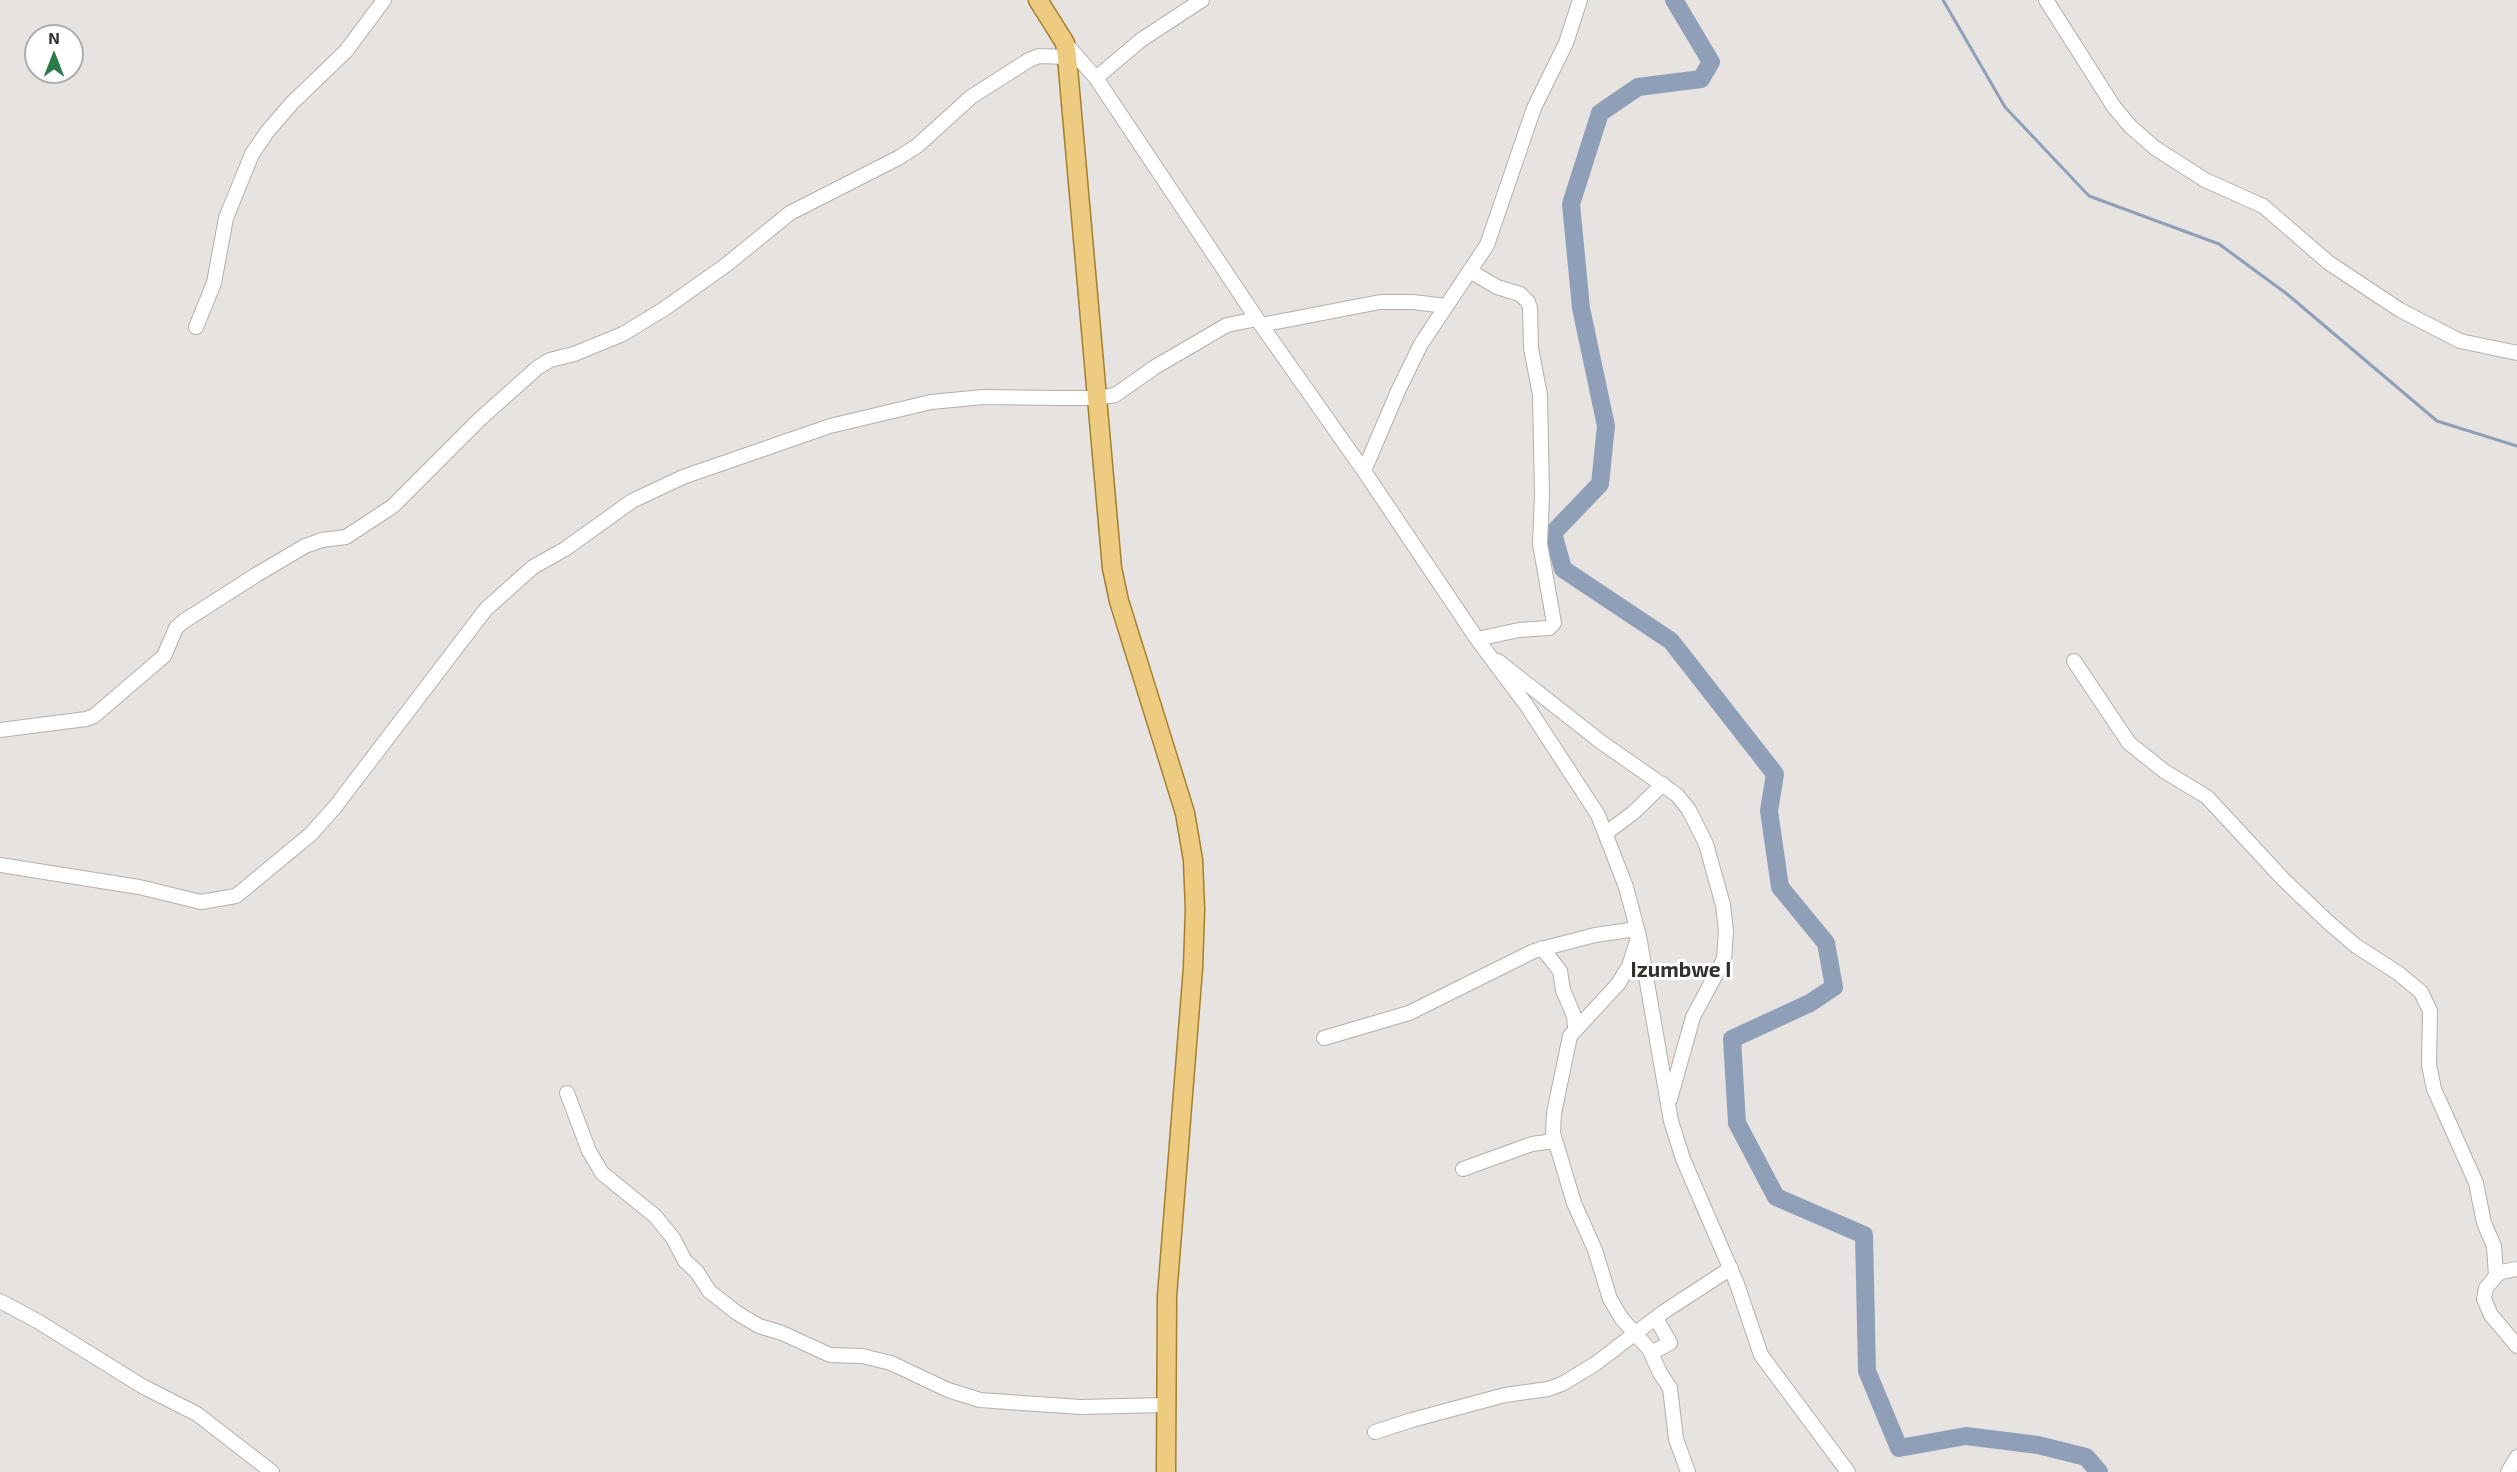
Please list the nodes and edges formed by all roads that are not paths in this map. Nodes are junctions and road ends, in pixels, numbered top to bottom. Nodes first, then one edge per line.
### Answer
1 (384, 0) edge
2 (1038, 0) edge
3 (1202, 0) edge
4 (1580, 0) edge
5 (2046, 0) edge
6 (1066, 50) junction
7 (1096, 78) junction
8 (1470, 271) junction
9 (1446, 306) junction
10 (1259, 322) junction
11 (196, 327) dead end
12 (2517, 353) edge
13 (1097, 398) junction
14 (1364, 471) junction
15 (1477, 639) junction
16 (1492, 657) junction
17 (2074, 661) dead end
18 (0, 730) edge
19 (1664, 784) junction
20 (1606, 833) junction
21 (0, 865) edge
22 (1638, 932) junction
23 (1542, 948) junction
24 (1575, 1028) junction
25 (1324, 1038) dead end
26 (567, 1093) dead end
27 (1668, 1107) junction
28 (1554, 1141) junction
29 (1463, 1169) dead end
30 (1731, 1268) junction
31 (2517, 1269) edge
32 (2496, 1276) junction
33 (0, 1301) edge
34 (1656, 1318) junction
35 (1635, 1333) junction
36 (2517, 1346) edge
37 (1651, 1353) junction
38 (1166, 1405) junction
39 (1375, 1432) dead end
40 (2517, 1457) edge
41 (272, 1472) edge
42 (1166, 1472) edge
43 (1688, 1472) edge
44 (1848, 1472) edge
45 (2508, 1472) edge

1 - 11 street
2 - 6 main road
3 - 7 street
4 - 8 street
5 - 12 street
6 - 7 street
6 - 13 main road
6 - 18 street
7 - 10 street
8 - 9 street
8 - 15 street
9 - 10 street
9 - 14 street
10 - 13 street
10 - 14 street
13 - 21 street
13 - 38 main road
14 - 15 street
15 - 16 street
16 - 19 street
16 - 20 street
17 - 32 street
19 - 20 street
19 - 27 street
20 - 22 street
22 - 23 street
22 - 24 street
22 - 27 street
23 - 24 street
23 - 25 street
24 - 28 street
26 - 38 street
27 - 30 street
28 - 29 street
28 - 35 street
30 - 34 street
30 - 44 street
31 - 32 street
32 - 36 street
33 - 41 street
34 - 35 street
34 - 37 street
35 - 37 street
35 - 39 street
37 - 43 street
38 - 42 main road
40 - 45 street

